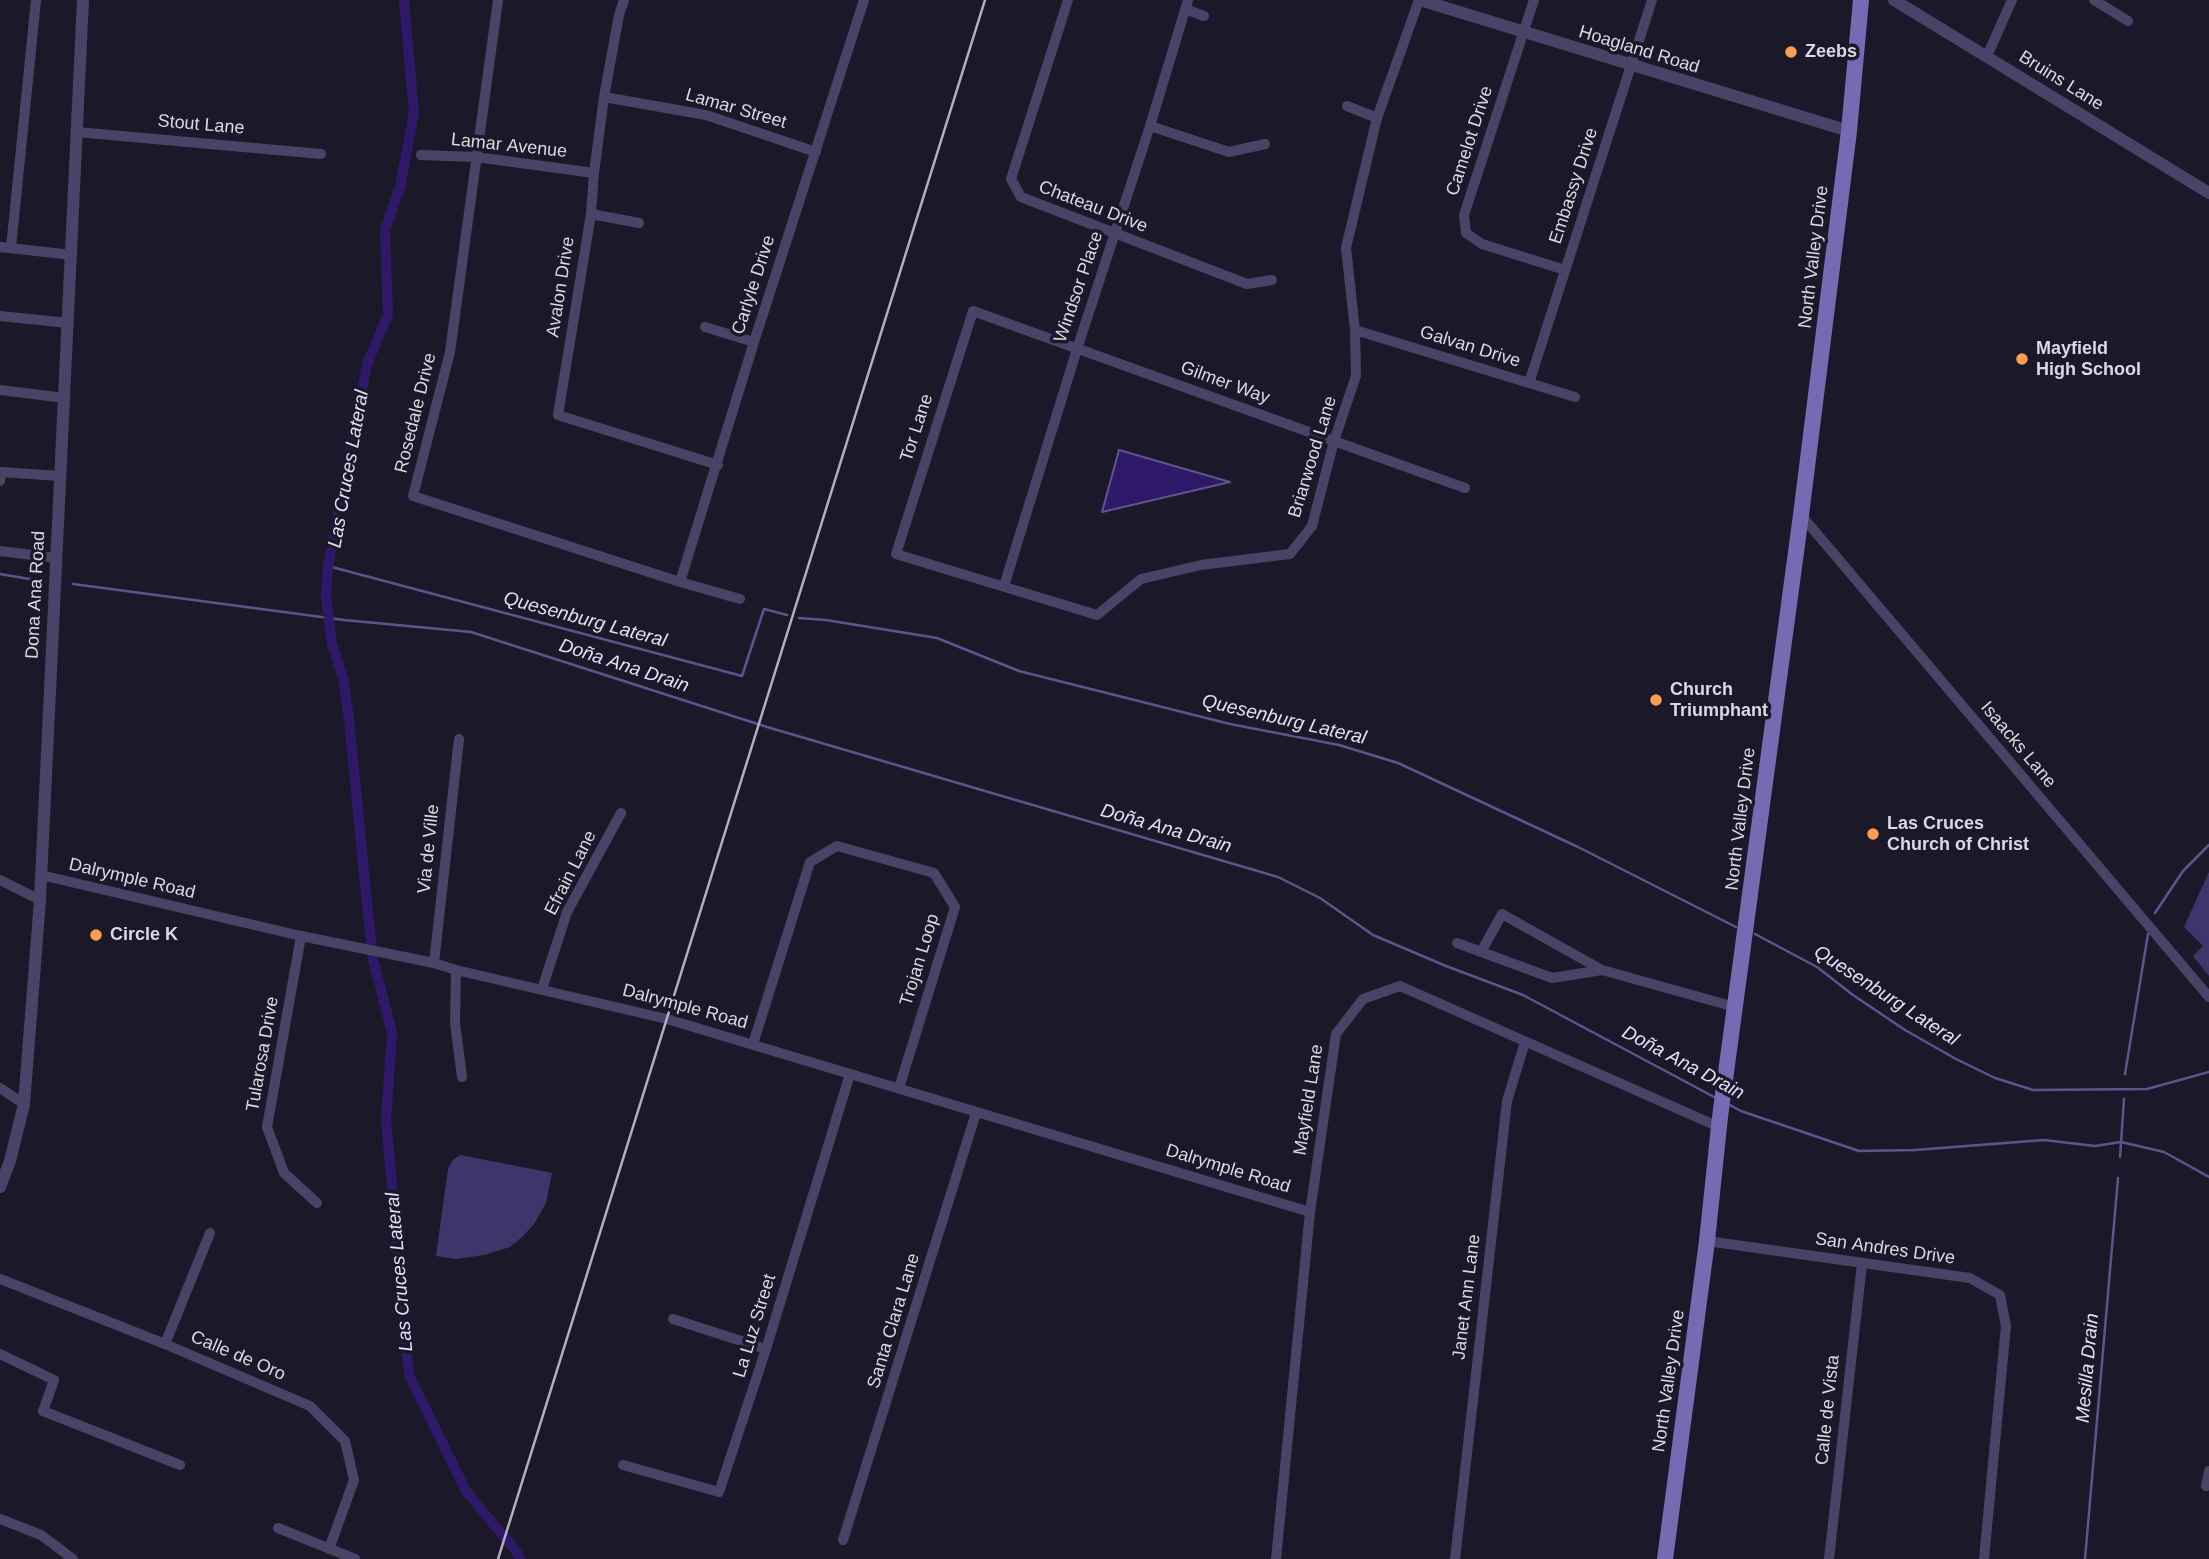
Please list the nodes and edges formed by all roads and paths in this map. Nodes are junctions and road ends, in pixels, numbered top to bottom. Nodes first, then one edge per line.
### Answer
1 (36, 0) edge
2 (83, 0) edge
3 (498, 0) edge
4 (624, 0) edge
5 (864, 0) edge
6 (1069, 0) edge
7 (1419, 0) edge
8 (1534, 0) edge
9 (1652, 0) edge
10 (1861, 0) edge
11 (1894, 0) edge
12 (2012, 0) edge
13 (2094, 0) edge
14 (1186, 5) edge
15 (1204, 16) dead end
16 (2127, 21) dead end
17 (1524, 33) junction
18 (1987, 56) junction
19 (1632, 66) junction
20 (604, 97) junction
21 (1347, 106) dead end
22 (1377, 118) junction
23 (1150, 126) junction
24 (1849, 131) junction
25 (77, 132) junction
26 (1265, 144) dead end
27 (816, 152) junction
28 (321, 154) dead end
29 (421, 155) dead end
30 (476, 157) junction
31 (594, 173) junction
32 (2209, 193) edge
33 (591, 214) junction
34 (639, 223) dead end
35 (1115, 234) junction
36 (6, 248) edge
37 (72, 255) junction
38 (1565, 270) junction
39 (1272, 281) dead end
40 (973, 312) joint
41 (0, 316) edge
42 (68, 323) junction
43 (705, 327) dead end
44 (1355, 330) junction
45 (754, 342) junction
46 (1077, 349) junction
47 (1530, 383) junction
48 (0, 390) edge
49 (1575, 397) dead end
50 (65, 398) junction
51 (1334, 441) junction
52 (718, 465) junction
53 (60, 476) junction
54 (0, 481) edge
55 (1465, 488) dead end
56 (1801, 515) junction
57 (0, 551) edge
58 (896, 555) joint
59 (56, 558) junction
60 (680, 582) junction
61 (1004, 586) junction
62 (740, 599) dead end
63 (459, 738) dead end
64 (621, 813) dead end
65 (41, 875) junction
66 (0, 880) edge
67 (40, 900) junction
68 (301, 936) junction
69 (1457, 943) dead end
70 (1481, 952) junction
71 (434, 963) junction
72 (456, 970) junction
73 (1602, 970) junction
74 (542, 989) junction
75 (2209, 998) edge
76 (1735, 1007) junction
77 (1525, 1042) junction
78 (752, 1044) junction
79 (850, 1074) junction
80 (462, 1077) dead end
81 (0, 1088) edge
82 (899, 1088) junction
83 (24, 1104) junction
84 (976, 1112) junction
85 (1720, 1122) junction
86 (0, 1187) edge
87 (317, 1203) dead end
88 (1310, 1212) junction
89 (211, 1233) dead end
90 (1707, 1241) junction
91 (1862, 1264) junction
92 (0, 1279) edge
93 (673, 1319) dead end
94 (165, 1344) junction
95 (766, 1349) junction
96 (0, 1354) edge
97 (180, 1465) dead end
98 (623, 1465) dead end
99 (2209, 1471) edge
100 (2206, 1486) dead end
101 (0, 1519) edge
102 (278, 1528) dead end
103 (843, 1540) dead end
104 (329, 1549) junction
105 (74, 1559) edge
106 (355, 1559) edge
107 (1276, 1559) edge
108 (1455, 1559) edge
109 (1665, 1559) edge
110 (1829, 1559) edge
111 (1984, 1559) edge

1 - 36 street
2 - 25 street, Dona Ana Road
3 - 30 street, Rosedale Drive
4 - 20 street, Avalon Drive
5 - 27 street, Carlyle Drive
6 - 35 street, Chateau Drive
7 - 17 street, Hoagland Road
7 - 22 street, Briarwood Lane
8 - 17 street, Camelot Drive
9 - 19 street, Embassy Drive
10 - 24 main road, North Valley Drive
11 - 18 street, Bruins Lane
12 - 18 street
13 - 16 street
14 - 15 street
14 - 23 street, Windsor Place
17 - 19 street, Hoagland Road
17 - 38 street, Camelot Drive
18 - 32 street, Bruins Lane
19 - 24 street, Hoagland Road
19 - 38 street, Embassy Drive
20 - 27 street, Lamar Street
20 - 31 street, Avalon Drive
21 - 22 street
22 - 44 street, Briarwood Lane
23 - 26 street
23 - 35 street, Windsor Place
24 - 56 main road, North Valley Drive
25 - 28 street, Stout Lane
25 - 37 street, Dona Ana Road
27 - 45 street, Carlyle Drive
29 - 30 street, Lamar Avenue
30 - 31 street, Lamar Avenue
30 - 60 street, Rosedale Drive
31 - 33 street, Avalon Drive
33 - 34 street
33 - 52 street, Avalon Drive
35 - 39 street, Chateau Drive
35 - 46 street, Windsor Place
36 - 37 street
37 - 42 street, Dona Ana Road
38 - 47 street, Embassy Drive
40 - 46 street, Gilmer Way
40 - 58 street, Tor Lane
41 - 42 street
42 - 50 street, Dona Ana Road
43 - 45 street
44 - 47 street, Galvan Drive
44 - 51 street, Briarwood Lane
45 - 52 street, Carlyle Drive
46 - 51 street, Gilmer Way
46 - 61 street, Windsor Place
47 - 49 street, Galvan Drive
48 - 50 street
50 - 53 street, Dona Ana Road
51 - 55 street, Gilmer Way
51 - 61 street, Briarwood Lane
52 - 60 street, Carlyle Drive
53 - 54 street
53 - 59 street, Dona Ana Road
56 - 75 street, Isaacks Lane
56 - 76 main road, North Valley Drive
57 - 59 street
58 - 61 street, Briarwood Lane
59 - 65 street, Dona Ana Road
60 - 62 street, Rosedale Drive
63 - 71 street, Via de Ville
64 - 74 street, Efrain Lane
65 - 67 street, Dona Ana Road
65 - 68 street, Dalrymple Road
66 - 67 street
67 - 83 street, Dona Ana Road
68 - 71 street, Dalrymple Road
68 - 87 street, Tularosa Drive
69 - 70 street
70 - 73 street
70 - 73 street
71 - 72 street, Dalrymple Road
72 - 74 street, Dalrymple Road
72 - 80 street
73 - 76 street
74 - 78 street, Dalrymple Road
76 - 85 main road, North Valley Drive
77 - 85 street, Mayfield Lane
77 - 88 street, Mayfield Lane
77 - 108 street, Janet Ann Lane
78 - 79 street, Dalrymple Road
78 - 82 street, Trojan Loop
79 - 82 street, Dalrymple Road
79 - 95 street, La Luz Street
81 - 83 street
82 - 84 street, Dalrymple Road
83 - 86 street, Dona Ana Road
84 - 88 street, Dalrymple Road
84 - 103 street, Santa Clara Lane
85 - 90 main road, North Valley Drive
88 - 107 street, Mayfield Lane
89 - 94 street
90 - 91 street, San Andres Drive
90 - 109 main road, North Valley Drive
91 - 110 street, Calle de Vista
91 - 111 street, San Andres Drive
92 - 94 street, Calle de Oro
93 - 95 street
94 - 104 street, Calle de Oro
95 - 98 street, La Luz Street
96 - 97 street
99 - 100 street
101 - 105 street
102 - 104 street
104 - 106 street

